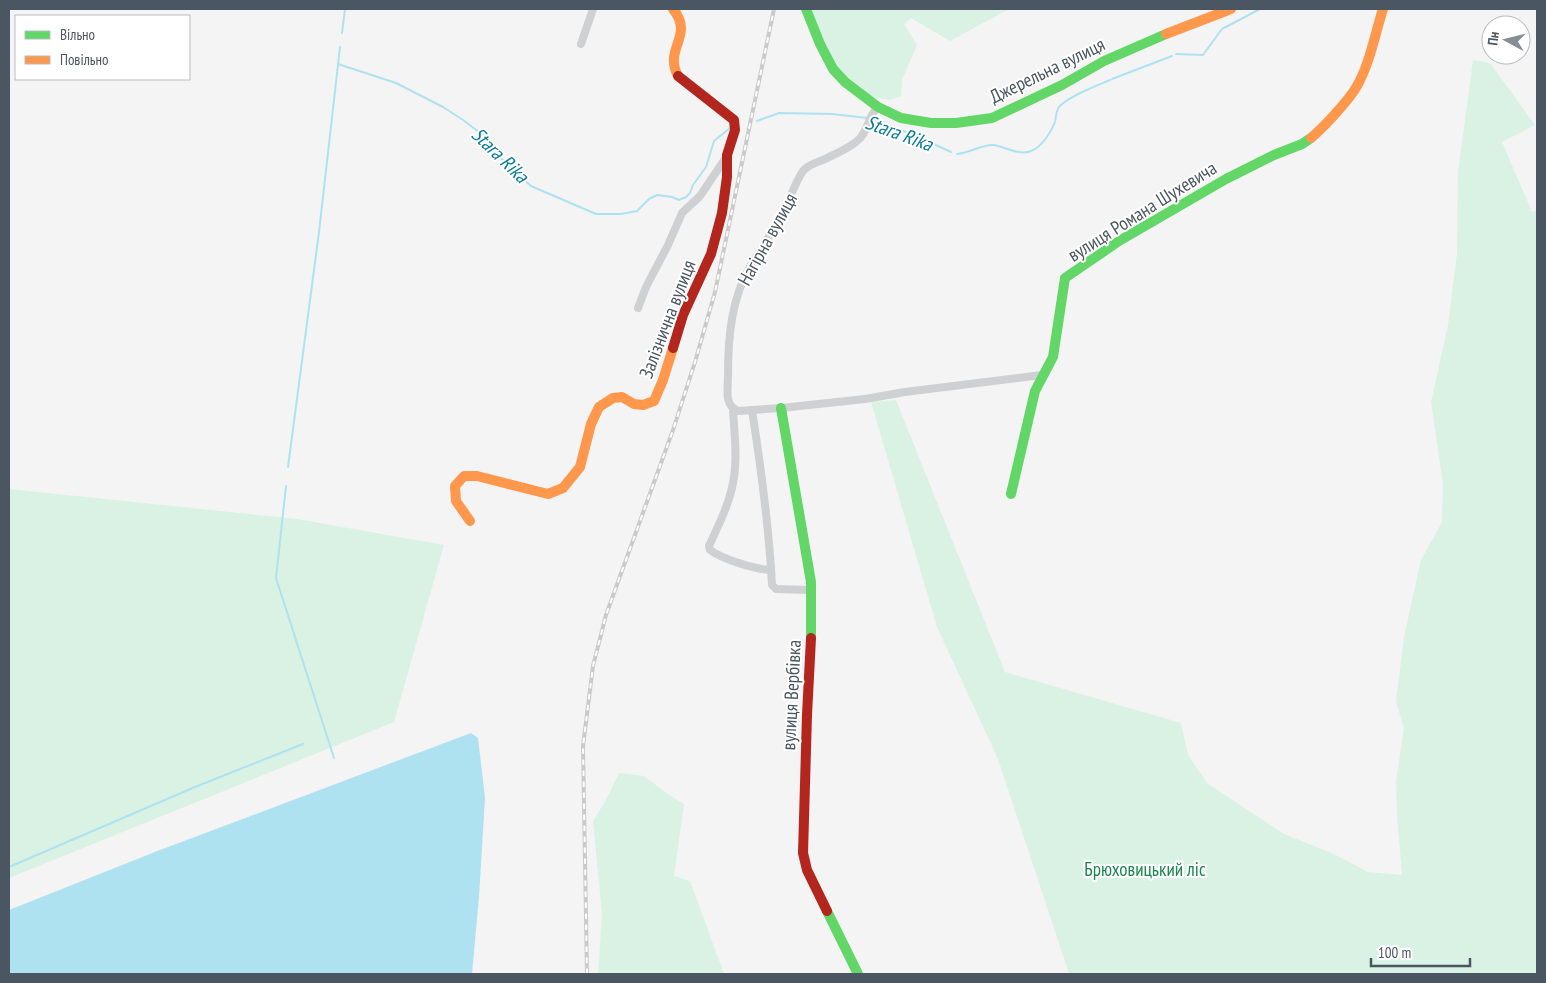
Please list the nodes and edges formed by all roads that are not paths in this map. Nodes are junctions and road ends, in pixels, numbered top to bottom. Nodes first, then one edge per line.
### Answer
1 (593, 9) edge
2 (673, 9) edge
3 (806, 9) edge
4 (1231, 9) edge
5 (1383, 9) edge
6 (582, 44) dead end
7 (875, 110) junction
8 (727, 155) junction
9 (638, 308) dead end
10 (1042, 374) junction
11 (732, 408) junction
12 (781, 408) junction
13 (752, 410) junction
14 (1011, 494) dead end
15 (470, 522) dead end
16 (771, 570) junction
17 (811, 590) junction
18 (858, 974) edge

1 - 6 street
2 - 8 street, Залізнична вулиця
3 - 7 street, Джерельна вулиця
4 - 7 street, Джерельна вулиця
5 - 10 street, вулиця Романа Шухевича
7 - 11 street, Нагірна вулиця
8 - 9 street, Залізнична вулиця
8 - 15 street, Залізнична вулиця
10 - 12 street
10 - 14 street, вулиця Романа Шухевича
11 - 13 street
11 - 16 street, Нагірна вулиця
12 - 13 street
12 - 17 street, вулиця Вербівка
13 - 16 street
16 - 17 street
17 - 18 street, вулиця Вербівка

